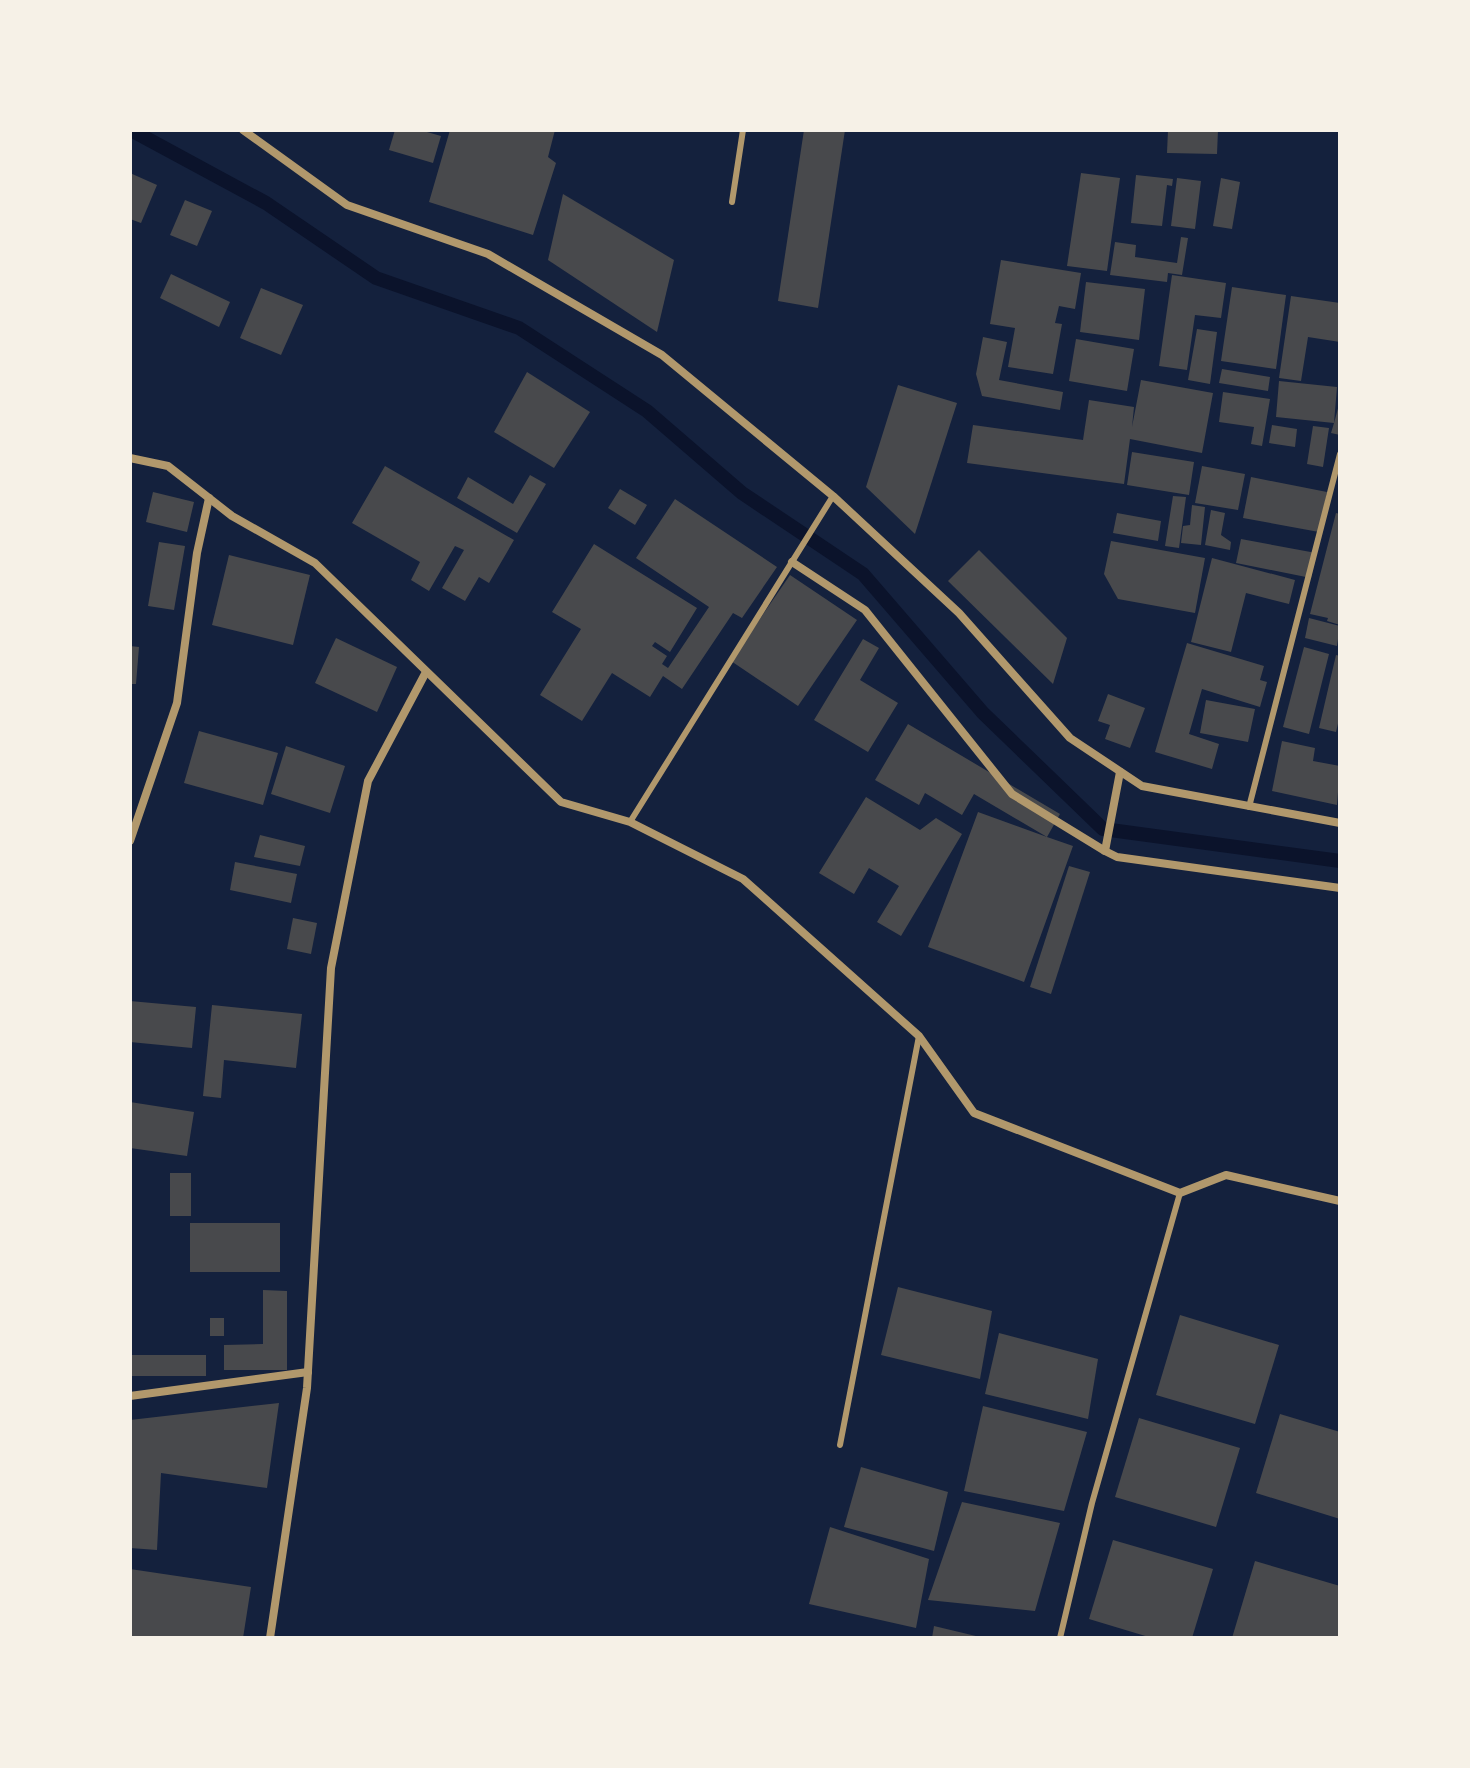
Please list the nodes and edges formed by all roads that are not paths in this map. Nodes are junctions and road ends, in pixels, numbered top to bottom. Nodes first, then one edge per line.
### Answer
1 (243, 130) edge
2 (743, 130) edge
3 (732, 202) dead end
4 (1340, 454) edge
5 (130, 458) edge
6 (833, 496) junction
7 (209, 498) junction
8 (792, 562) junction
9 (426, 672) junction
10 (1120, 772) junction
11 (1249, 807) junction
12 (630, 822) junction
13 (1340, 823) edge
14 (130, 841) edge
15 (1105, 851) junction
16 (1340, 888) edge
17 (919, 1036) junction
18 (1180, 1193) junction
19 (1340, 1201) edge
20 (308, 1372) junction
21 (130, 1396) edge
22 (840, 1445) dead end
23 (270, 1638) edge
24 (1060, 1638) edge

1 - 6 street
2 - 3 lane
4 - 11 lane
5 - 7 street
6 - 8 lane
6 - 10 street
7 - 9 street
7 - 14 street
8 - 12 lane
8 - 15 street
9 - 12 street
9 - 20 street
10 - 11 street
10 - 15 street
11 - 13 street
12 - 17 street
15 - 16 street
17 - 18 street
17 - 22 lane
18 - 19 street
18 - 24 lane
20 - 21 street
20 - 23 street

